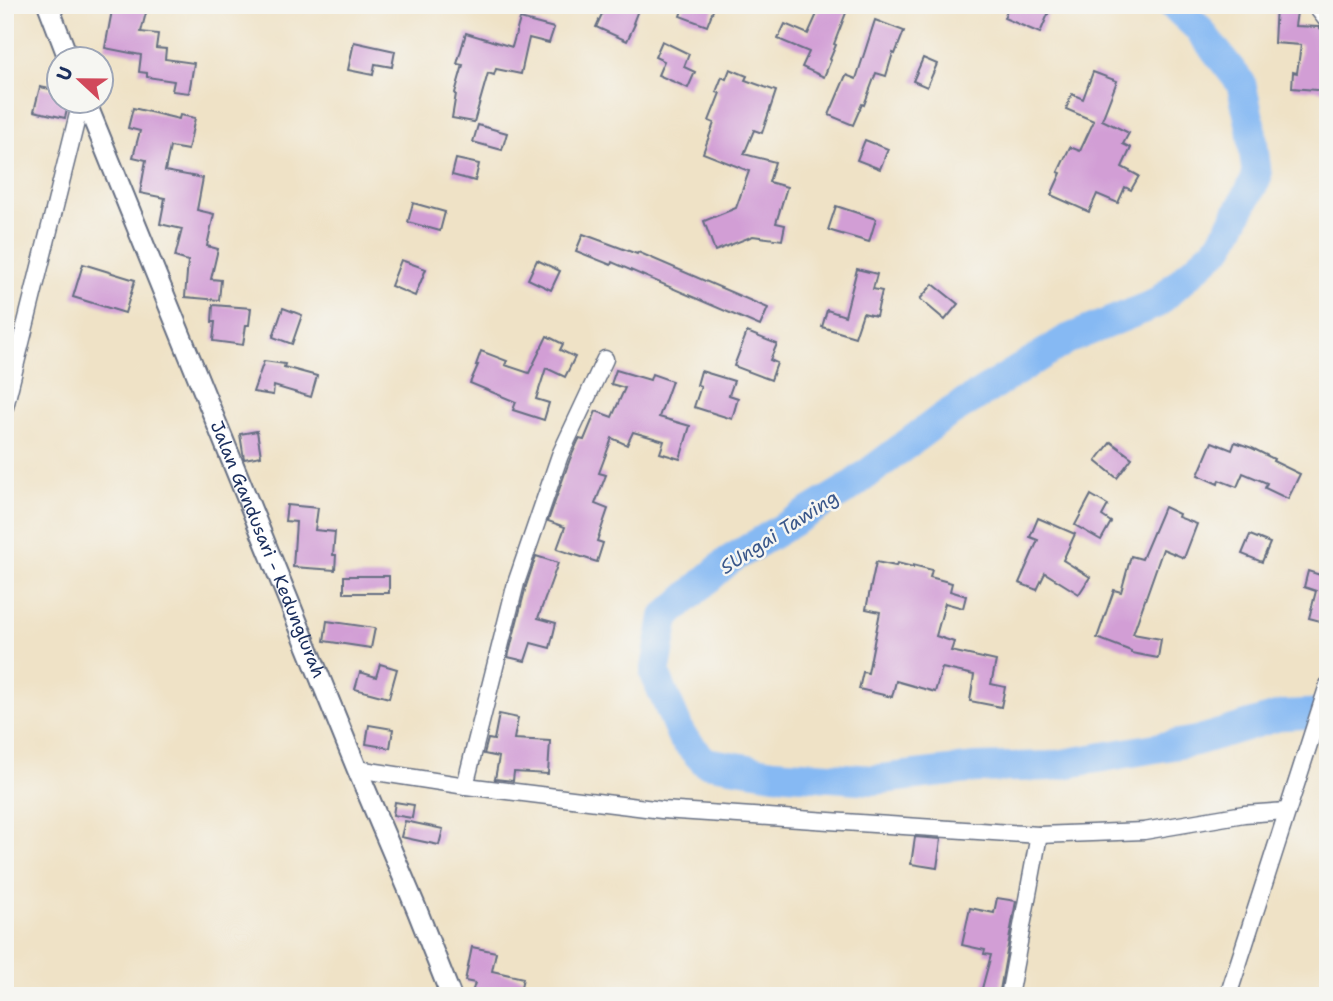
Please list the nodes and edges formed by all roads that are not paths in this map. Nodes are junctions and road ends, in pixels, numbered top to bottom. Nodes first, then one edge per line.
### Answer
1 (48, 5) edge
2 (1315, 5) edge
3 (1328, 22) edge
4 (64, 46) edge
5 (79, 116) edge
6 (89, 116) edge
7 (605, 359) dead end
8 (5, 407) edge
9 (1328, 685) edge
10 (357, 769) junction
11 (464, 786) junction
12 (1286, 811) junction
13 (1039, 835) junction
14 (451, 996) edge
15 (1009, 996) edge
16 (1228, 996) edge

1 - 4 street
2 - 3 street
5 - 8 street
6 - 10 street, Jalan Gandusari - Kedunglurah
7 - 11 street
9 - 12 street
10 - 11 street
10 - 14 street, Jalan Gandusari - Kedunglurah
11 - 13 street
12 - 13 street
12 - 16 street
13 - 15 street

